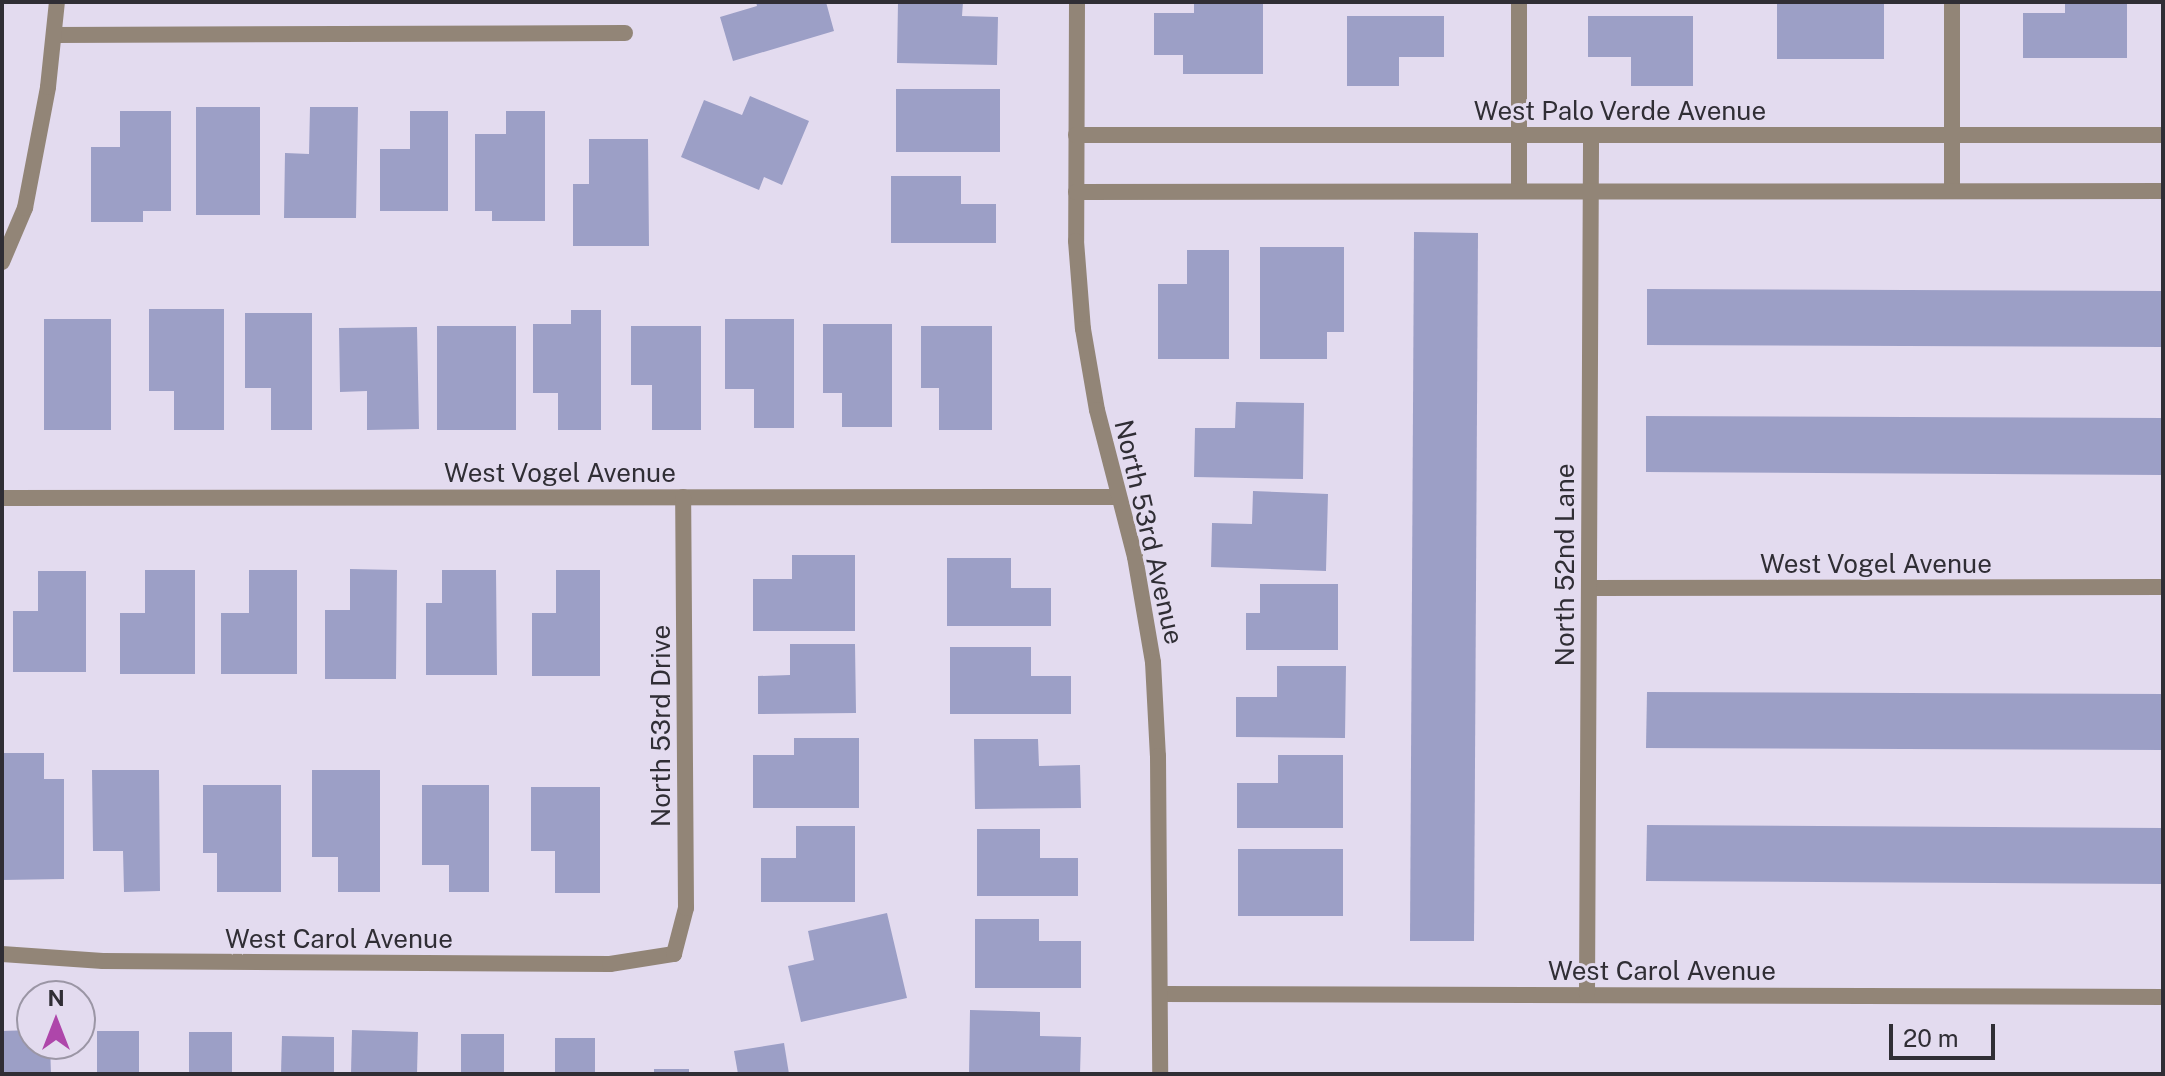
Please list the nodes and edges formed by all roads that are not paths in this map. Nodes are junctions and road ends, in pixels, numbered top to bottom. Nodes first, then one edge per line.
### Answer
1 (57, 2) edge
2 (1077, 2) edge
3 (1519, 2) edge
4 (1952, 2) edge
5 (625, 33) dead end
6 (54, 35) junction
7 (1076, 135) junction
8 (1518, 135) junction
9 (1591, 135) junction
10 (1951, 135) junction
11 (2163, 135) edge
12 (1519, 191) junction
13 (1591, 191) junction
14 (1952, 191) junction
15 (2163, 191) edge
16 (1076, 192) junction
17 (2, 262) edge
18 (683, 497) junction
19 (1118, 497) junction
20 (2, 498) edge
21 (2163, 587) edge
22 (1589, 588) junction
23 (2, 954) edge
24 (674, 954) joint
25 (1160, 994) junction
26 (1587, 995) junction
27 (2163, 997) edge
28 (1160, 1074) edge

1 - 6 street
2 - 7 street, North 53rd Avenue
3 - 8 street
4 - 10 street
5 - 6 street
6 - 17 street
7 - 8 street, West Palo Verde Avenue
7 - 16 street, North 53rd Avenue
8 - 9 street, West Palo Verde Avenue
8 - 12 street
9 - 10 street, West Palo Verde Avenue
9 - 13 street, North 52nd Lane
10 - 11 street, West Palo Verde Avenue
10 - 14 street
12 - 13 street
12 - 16 street
13 - 14 street
13 - 22 street, North 52nd Lane
14 - 15 street
16 - 19 street, North 53rd Avenue
18 - 19 street, West Vogel Avenue
18 - 20 street, West Vogel Avenue
18 - 24 street, North 53rd Drive
19 - 25 street, North 53rd Avenue
21 - 22 street, West Vogel Avenue
22 - 26 street, North 52nd Lane
23 - 24 street, West Carol Avenue
25 - 26 street, West Carol Avenue
25 - 28 street, North 53rd Avenue
26 - 27 street, West Carol Avenue

